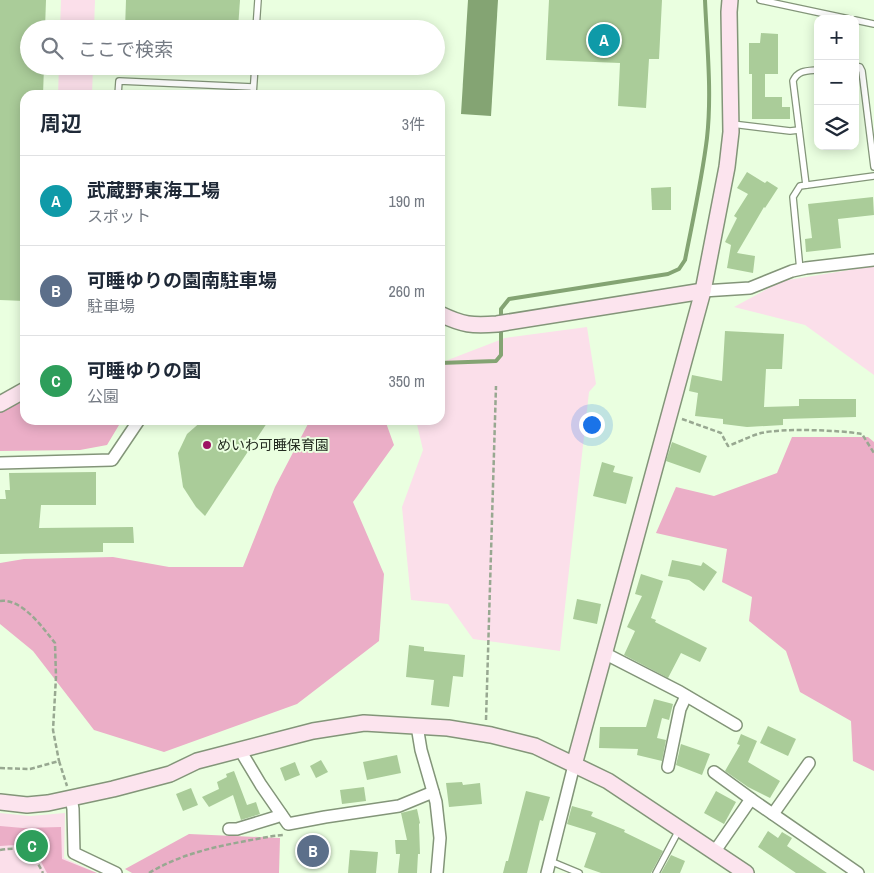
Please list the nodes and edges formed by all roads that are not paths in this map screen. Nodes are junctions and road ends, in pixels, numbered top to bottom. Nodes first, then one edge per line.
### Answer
1 (258, 0) edge
2 (730, 0) edge
3 (760, 0) edge
4 (830, 15) edge
5 (257, 20) edge
6 (859, 21) edge
7 (874, 24) edge
8 (859, 67) edge
9 (814, 70) edge
10 (254, 75) edge
11 (254, 87) junction
12 (118, 90) edge
13 (254, 90) edge
14 (731, 124) junction
15 (799, 130) junction
16 (874, 167) edge
17 (874, 176) edge
18 (806, 185) junction
19 (874, 260) edge
20 (800, 270) junction
21 (703, 291) junction
22 (445, 316) edge
23 (20, 393) edge
24 (0, 404) edge
25 (136, 425) edge
26 (0, 463) edge
27 (604, 654) junction
28 (686, 696) junction
29 (736, 725) dead end
30 (418, 726) junction
31 (240, 750) junction
32 (809, 763) dead end
33 (574, 765) junction
34 (668, 767) dead end
35 (714, 772) dead end
36 (433, 792) junction
37 (70, 798) junction
38 (751, 799) junction
39 (0, 802) edge
40 (281, 814) junction
41 (773, 814) junction
42 (680, 828) junction
43 (229, 829) dead end
44 (715, 851) junction
45 (550, 861) junction
46 (116, 873) edge
47 (437, 873) edge
48 (546, 873) edge
49 (579, 873) edge
50 (656, 873) edge
51 (746, 873) edge
52 (858, 873) edge

1 - 5 lane
2 - 14 street
3 - 4 lane
6 - 7 lane
8 - 16 lane
9 - 15 lane
10 - 11 lane
11 - 12 lane
11 - 13 lane
14 - 15 lane
14 - 21 street
15 - 18 lane
17 - 18 lane
18 - 20 lane
19 - 20 street
20 - 21 street
21 - 22 street
21 - 27 street
23 - 24 street
25 - 26 street
27 - 28 street
27 - 33 street
28 - 29 street
28 - 34 street
30 - 31 street
30 - 33 street
30 - 36 street
31 - 37 street
31 - 40 street
32 - 41 street
33 - 42 street
33 - 45 street
35 - 38 street
36 - 40 street
36 - 47 street
37 - 39 street
37 - 46 street
38 - 41 street
38 - 44 street
40 - 43 street
41 - 52 street
42 - 44 street
42 - 50 lane
44 - 51 street
45 - 48 street
45 - 49 lane

